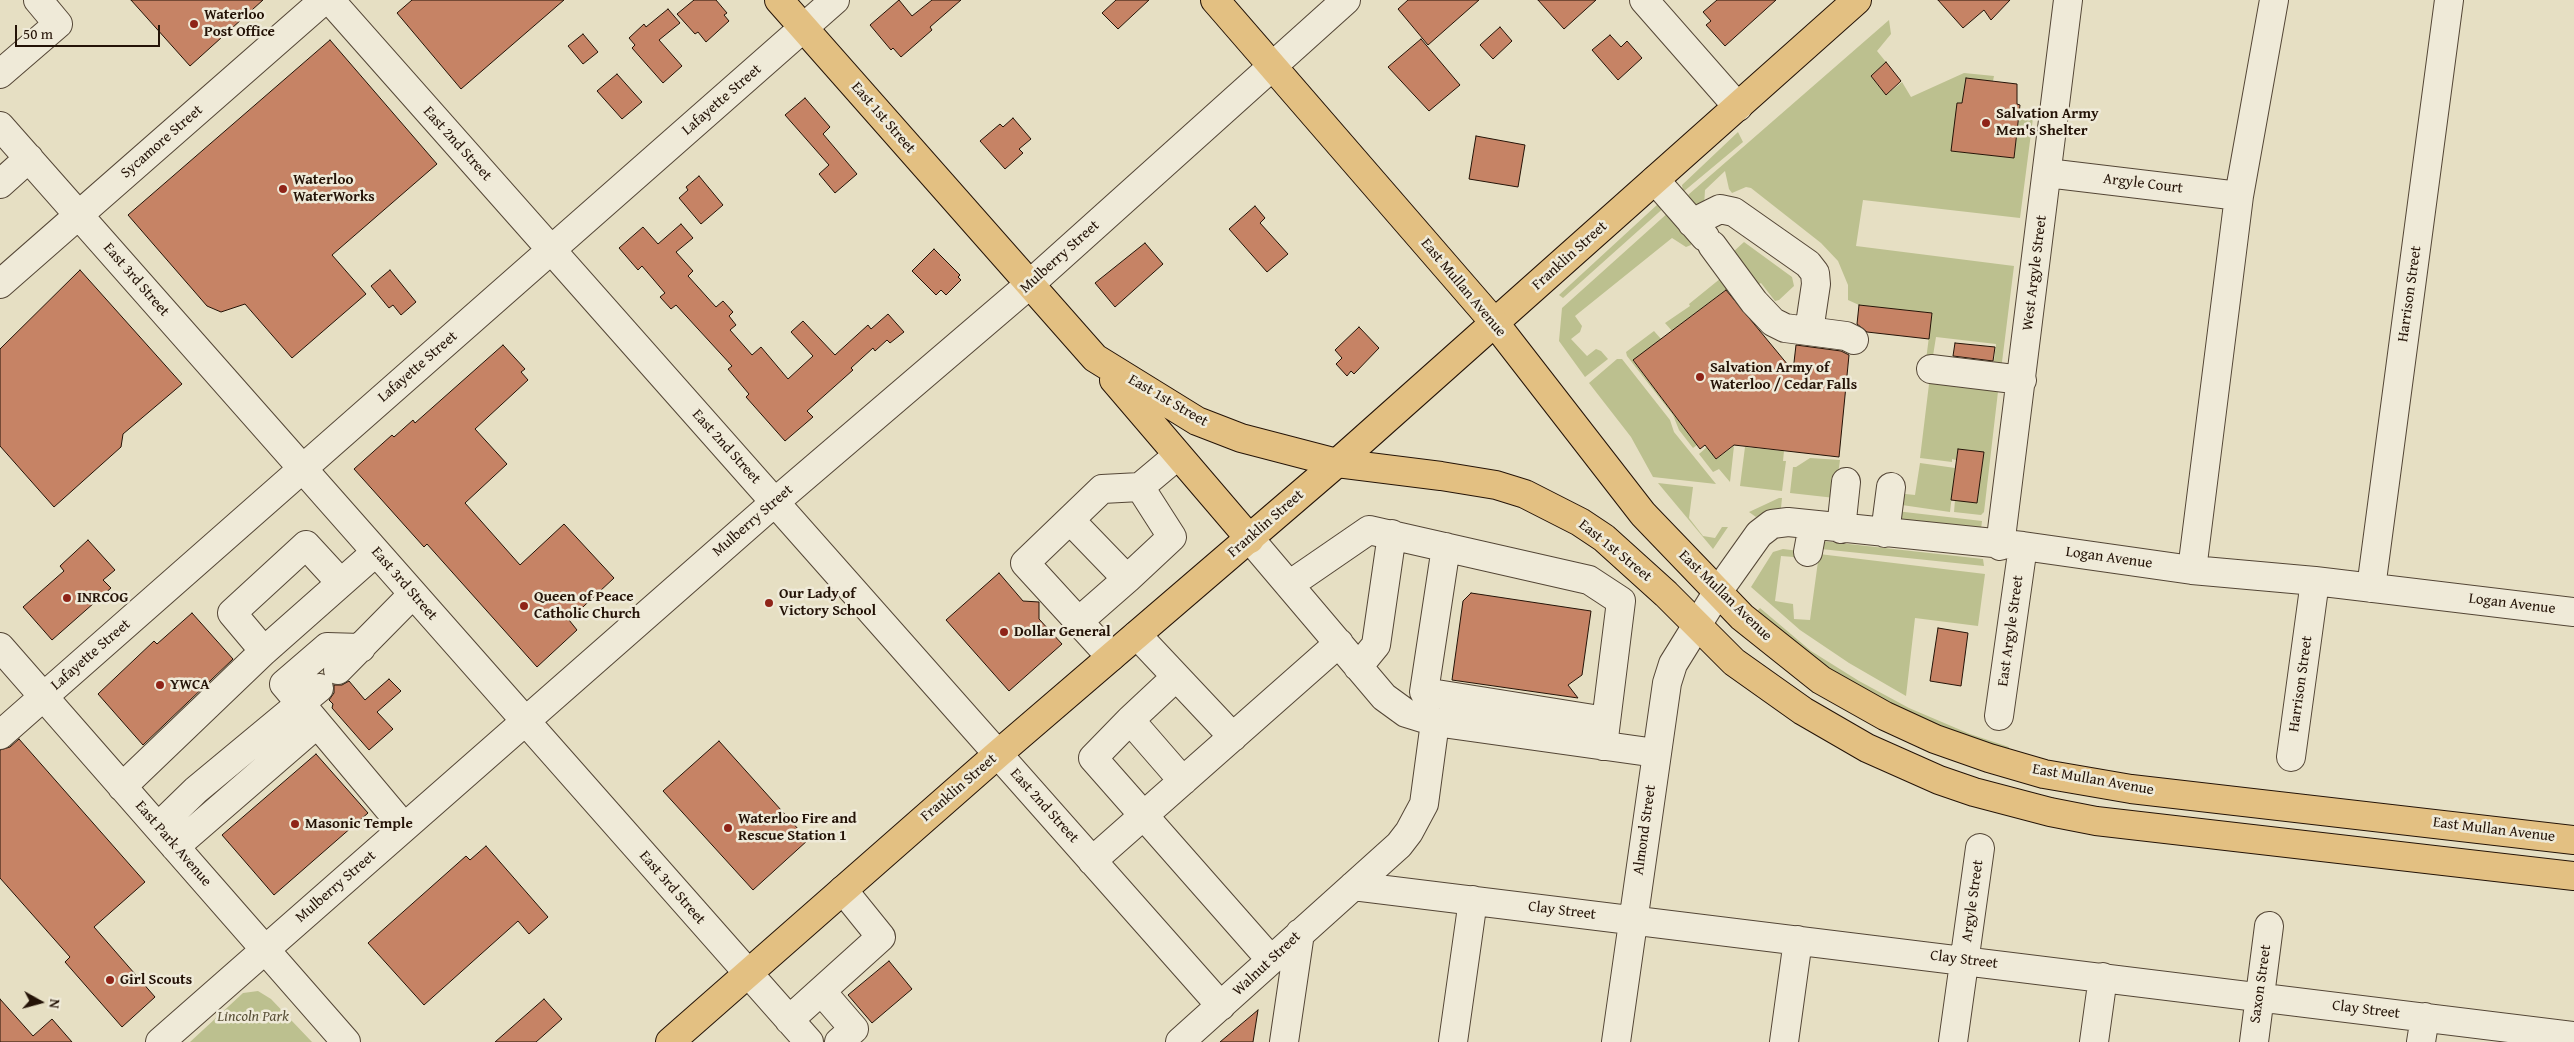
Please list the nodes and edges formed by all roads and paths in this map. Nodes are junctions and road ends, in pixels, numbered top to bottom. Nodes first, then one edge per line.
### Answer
1 (38, 0) edge
2 (324, 0) edge
3 (330, 0) edge
4 (779, 0) edge
5 (835, 0) edge
6 (1215, 0) edge
7 (1346, 0) edge
8 (1644, 0) edge
9 (1857, 0) edge
10 (2068, 0) edge
11 (2274, 0) edge
12 (2449, 0) edge
13 (804, 28) junction
14 (1272, 65) junction
15 (0, 74) edge
16 (1738, 107) junction
17 (0, 126) edge
18 (29, 158) junction
19 (2047, 173) junction
20 (1655, 180) junction
21 (0, 184) edge
22 (2239, 196) junction
23 (79, 215) junction
24 (1692, 223) junction
25 (551, 250) junction
26 (0, 284) edge
27 (1030, 284) junction
28 (1494, 322) junction
29 (1809, 332) junction
30 (1854, 340) dead end
31 (1095, 358) junction
32 (1931, 369) dead end
33 (2022, 380) junction
34 (1177, 456) junction
35 (1336, 463) junction
36 (303, 469) junction
37 (1846, 482) dead end
38 (1140, 487) junction
39 (1891, 487) dead end
40 (775, 502) junction
41 (1070, 520) junction
42 (1813, 525) junction
43 (1841, 528) junction
44 (1885, 533) junction
45 (1392, 534) junction
46 (1250, 539) junction
47 (2012, 546) junction
48 (1446, 547) junction
49 (376, 552) junction
50 (1808, 552) dead end
51 (2192, 570) junction
52 (1127, 579) junction
53 (2315, 581) junction
54 (341, 583) junction
55 (1289, 586) junction
56 (2371, 588) junction
57 (1717, 593) junction
58 (413, 594) junction
59 (2574, 612) edge
60 (1079, 621) junction
61 (1697, 627) junction
62 (1137, 635) junction
63 (1339, 644) junction
64 (0, 647) edge
65 (360, 648) junction
66 (264, 651) junction
67 (1111, 658) junction
68 (1358, 666) junction
69 (1176, 677) junction
70 (319, 687) junction
71 (1424, 692) junction
72 (43, 697) junction
73 (1999, 716) dead end
74 (1130, 720) junction
75 (1427, 720) junction
76 (525, 721) junction
77 (317, 724) junction
78 (1604, 733) junction
79 (0, 735) edge
80 (1233, 737) junction
81 (1656, 753) junction
82 (998, 754) junction
83 (2292, 757) dead end
84 (1183, 781) junction
85 (122, 787) junction
86 (1142, 816) junction
87 (158, 827) junction
88 (404, 827) junction
89 (2574, 840) edge
90 (175, 847) junction
91 (1980, 848) dead end
92 (1092, 861) junction
93 (2574, 876) edge
94 (1353, 886) junction
95 (843, 890) junction
96 (1473, 900) junction
97 (1633, 919) junction
98 (2269, 926) dead end
99 (1300, 933) junction
100 (1798, 940) junction
101 (265, 950) junction
102 (1271, 960) junction
103 (1964, 960) junction
104 (748, 974) junction
105 (2103, 977) junction
106 (822, 992) junction
107 (2260, 997) junction
108 (1221, 1006) junction
109 (789, 1020) junction
110 (2423, 1030) edge
111 (2574, 1036) edge
112 (160, 1042) edge
113 (346, 1042) edge
114 (670, 1042) edge
115 (809, 1042) edge
116 (840, 1042) edge
117 (1180, 1042) edge
118 (1284, 1042) edge
119 (1454, 1042) edge
120 (1616, 1042) edge
121 (1784, 1042) edge
122 (1953, 1042) edge
123 (2094, 1042) edge
124 (2254, 1042) edge

1 - 15 street
2 - 23 street, Sycamore Street
3 - 25 street, East 2nd Street
4 - 13 main road, East 1st Street
5 - 13 street, Lafayette Street
6 - 14 main road, East Mullan Avenue
7 - 14 street, Mulberry Street
8 - 16 street
9 - 16 main road, Franklin Street
10 - 19 street, West Argyle Street
11 - 22 street
12 - 56 street, Harrison Street
13 - 25 street, Lafayette Street
13 - 27 main road, East 1st Street
14 - 27 street, Mulberry Street
14 - 28 main road, East Mullan Avenue
16 - 20 main road, Franklin Street
17 - 18 street, East 3rd Street
18 - 21 street
18 - 23 street, East 3rd Street
19 - 22 street, Argyle Court
19 - 33 street, West Argyle Street
20 - 24 street
20 - 28 main road, Franklin Street
22 - 51 street
23 - 26 street, Sycamore Street
23 - 36 street, East 3rd Street
24 - 29 street
24 - 29 street
25 - 36 street, Lafayette Street
25 - 40 street, East 2nd Street
27 - 31 main road, East 1st Street
27 - 40 street, Mulberry Street
28 - 35 main road, Franklin Street
28 - 57 main road, East Mullan Avenue
29 - 30 street
31 - 34 main road
31 - 35 main road, East 1st Street
32 - 33 street
33 - 47 street, West Argyle Street
34 - 38 street
34 - 46 main road
35 - 46 main road, Franklin Street
35 - 61 main road, East 1st Street
36 - 49 street, East 3rd Street
36 - 72 street, Lafayette Street
37 - 43 street
38 - 41 street
38 - 52 street
39 - 44 street
40 - 76 street, Mulberry Street
40 - 82 street, East 2nd Street
41 - 52 street
41 - 60 street
42 - 43 street, Logan Avenue
42 - 50 street
42 - 57 street, Logan Avenue
43 - 44 street, Logan Avenue
44 - 47 street, Logan Avenue
45 - 48 street
45 - 55 street
45 - 68 street
46 - 55 street
46 - 62 main road, Franklin Street
47 - 51 street, Logan Avenue
47 - 73 street, East Argyle Street
48 - 71 street, Walnut Street
48 - 78 street
49 - 54 street
49 - 58 street, East 3rd Street
51 - 53 street, Logan Avenue
52 - 60 street
53 - 56 street, Logan Avenue
53 - 83 street, Harrison Street
54 - 66 street
54 - 66 street
55 - 63 street
56 - 59 street, Logan Avenue
57 - 61 street, Logan Avenue
57 - 89 main road, East Mullan Avenue
58 - 65 street
58 - 76 street, East 3rd Street
60 - 67 street
61 - 81 street, Almond Street
61 - 93 main road
62 - 67 main road, Franklin Street
62 - 69 street
63 - 68 street
63 - 80 street
64 - 72 street, East Park Avenue
65 - 70 street
65 - 70 street
66 - 85 street
67 - 82 main road, Franklin Street
68 - 75 street
69 - 74 street
69 - 80 street
70 - 77 street
70 - 87 street
71 - 75 street, Walnut Street
71 - 78 street
72 - 79 street, Lafayette Street
72 - 85 street, East Park Avenue
74 - 84 street
74 - 86 street
75 - 78 street
75 - 94 street, Walnut Street
76 - 88 street, Mulberry Street
76 - 104 street, East 3rd Street
77 - 88 street
77 - 90 street
78 - 81 street
80 - 84 street
81 - 97 street, Almond Street
82 - 92 street, East 2nd Street
82 - 95 main road, Franklin Street
84 - 86 street
85 - 87 street, East Park Avenue
86 - 92 street
86 - 102 street
87 - 90 street, East Park Avenue
88 - 101 street, Mulberry Street
90 - 101 street, East Park Avenue
91 - 103 street, Argyle Street
92 - 108 street, East 2nd Street
94 - 96 street, Clay Street
94 - 99 street, Walnut Street
95 - 104 main road, Franklin Street
95 - 106 street
96 - 97 street, Clay Street
96 - 119 street
97 - 100 street, Clay Street
97 - 120 street, Almond Street
98 - 107 street, Saxon Street
99 - 102 street, Walnut Street
99 - 118 street
100 - 103 street, Clay Street
100 - 121 street
101 - 112 street, Mulberry Street
101 - 113 street, East Park Avenue
102 - 108 street, Walnut Street
103 - 105 street, Clay Street
103 - 122 street, Argyle Street
104 - 109 street, East 3rd Street
104 - 114 main road, Franklin Street
105 - 107 street, Clay Street
105 - 123 street
106 - 109 street
106 - 116 street
107 - 110 street, Clay Street
107 - 124 street, Saxon Street
108 - 117 street, Walnut Street
109 - 115 street, East 3rd Street
110 - 111 street, Clay Street

